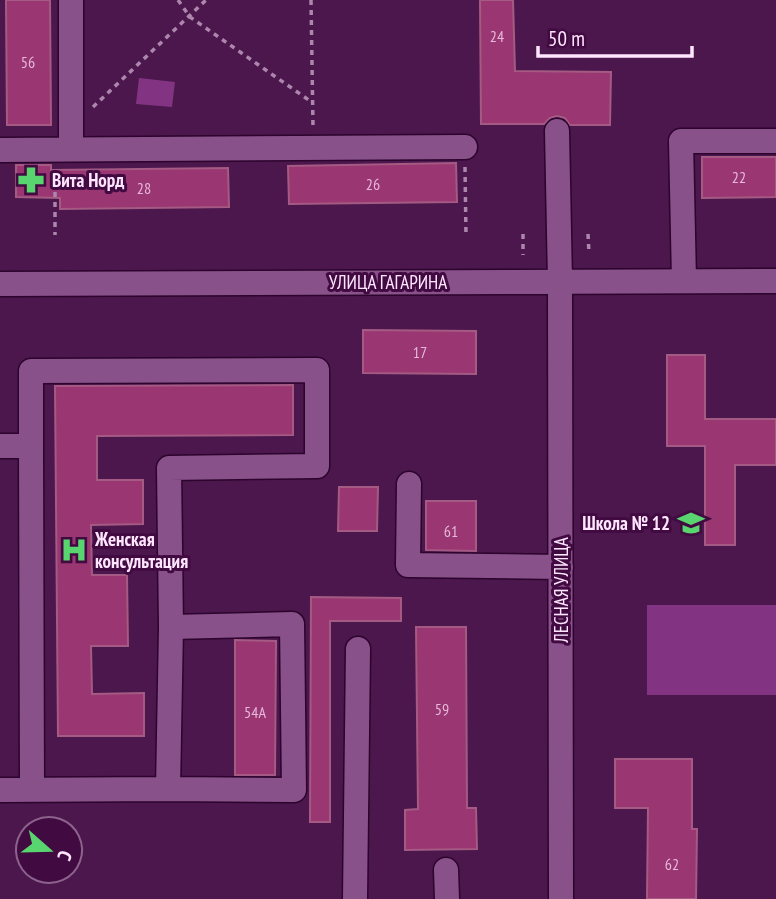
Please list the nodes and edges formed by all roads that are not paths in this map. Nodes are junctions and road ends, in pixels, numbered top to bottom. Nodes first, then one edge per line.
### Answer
1 (71, 0) edge
2 (557, 131) dead end
3 (776, 141) edge
4 (65, 142) junction
5 (465, 147) road end
6 (0, 150) edge
7 (684, 281) junction
8 (776, 281) edge
9 (560, 282) junction
10 (0, 284) edge
11 (0, 446) edge
12 (31, 446) junction
13 (409, 484) dead end
14 (561, 567) junction
15 (172, 627) junction
16 (358, 649) dead end
17 (0, 789) edge
18 (32, 789) junction
19 (168, 789) junction
20 (446, 870) dead end
21 (355, 899) edge
22 (447, 899) edge
23 (561, 899) edge

1 - 4 street
2 - 9 street, ЛЕСНАЯ УЛИЦА
3 - 7 street
4 - 5 street
4 - 6 street
7 - 8 street, УЛИЦА ГАГАРИНА
7 - 9 street, УЛИЦА ГАГАРИНА
9 - 10 street, УЛИЦА ГАГАРИНА
9 - 14 street, ЛЕСНАЯ УЛИЦА
11 - 12 street
12 - 15 street
12 - 18 street
13 - 14 street
14 - 23 street, ЛЕСНАЯ УЛИЦА
15 - 19 street
15 - 19 street
16 - 21 street
17 - 18 street
18 - 19 street
20 - 22 street

